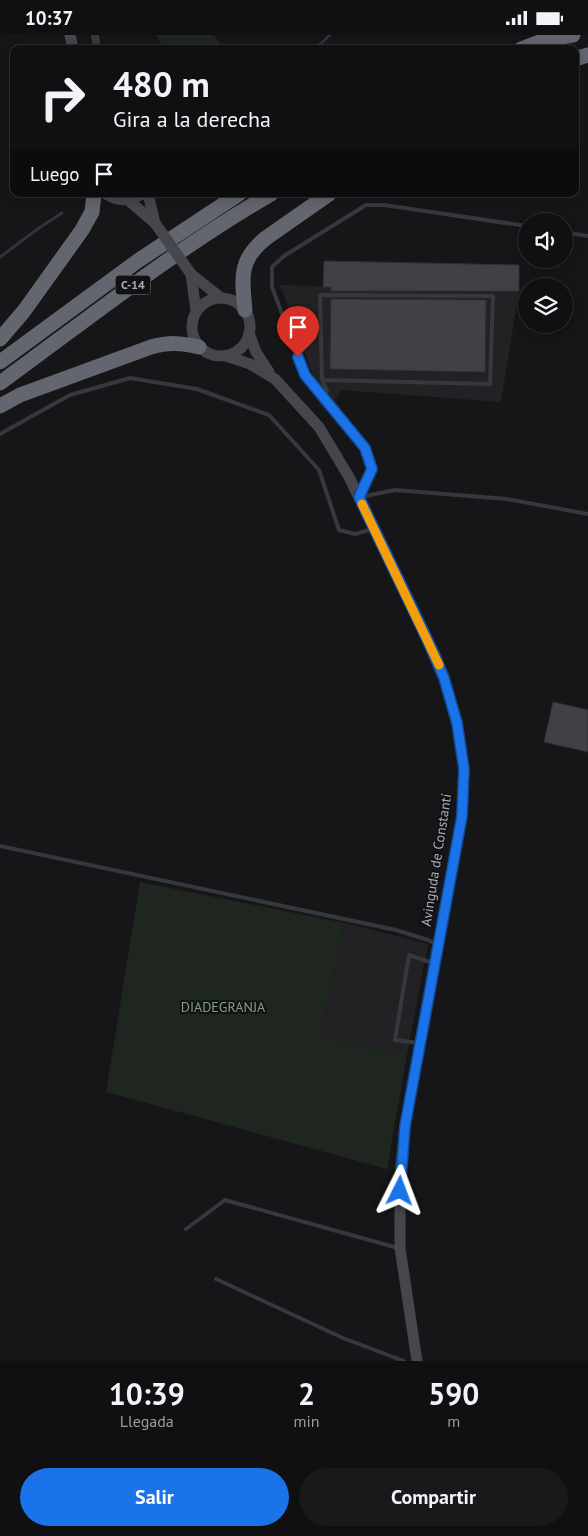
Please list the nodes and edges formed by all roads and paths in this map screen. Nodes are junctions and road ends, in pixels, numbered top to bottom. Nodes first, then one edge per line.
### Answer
1 (568, 36) edge
2 (532, 45) edge
3 (551, 45) edge
4 (94, 197) edge
5 (113, 197) edge
6 (135, 197) edge
7 (149, 197) edge
8 (234, 197) edge
9 (266, 197) edge
10 (325, 197) edge
11 (128, 200) junction
12 (155, 223) junction
13 (518, 225) edge
14 (573, 234) edge
15 (588, 236) edge
16 (191, 274) junction
17 (220, 297) junction
18 (245, 310) junction
19 (196, 311) junction
20 (249, 333) junction
21 (0, 339) edge
22 (199, 347) junction
23 (226, 356) junction
24 (0, 362) edge
25 (275, 379) junction
26 (322, 381) junction
27 (0, 383) edge
28 (322, 396) junction
29 (0, 406) edge
30 (0, 434) edge
31 (359, 497) junction
32 (588, 514) edge
33 (374, 528) junction
34 (0, 846) edge
35 (438, 945) junction
36 (435, 963) junction
37 (420, 1043) junction
38 (186, 1229) dead end
39 (400, 1248) junction
40 (216, 1279) dead end
41 (404, 1361) edge
42 (417, 1361) edge

1 - 2 highway
1 - 3 highway
4 - 21 highway
5 - 11 main road
6 - 11 main road
7 - 12 main road
8 - 24 highway, C-14
9 - 27 highway, C-14
10 - 18 highway
11 - 12 main road
12 - 16 main road, bridge
13 - 28 lane
14 - 15 lane
16 - 17 main road
16 - 19 main road
17 - 18 main road
17 - 19 main road
18 - 20 main road
19 - 22 main road
20 - 23 main road
20 - 25 main road
22 - 23 main road
22 - 29 highway
23 - 25 main road
25 - 31 main road, Avinguda de Constantí
26 - 26 lane
26 - 28 lane
28 - 31 lane
30 - 33 lane
31 - 32 lane
31 - 33 main road, Avinguda de Constantí
33 - 35 main road, Avinguda de Constantí
34 - 35 lane
35 - 36 main road, Avinguda de Constantí
36 - 37 main road, Avinguda de Constantí
36 - 37 lane
37 - 39 main road, Avinguda de Constantí
38 - 39 lane
39 - 42 main road, Avinguda de Constantí
40 - 41 lane

